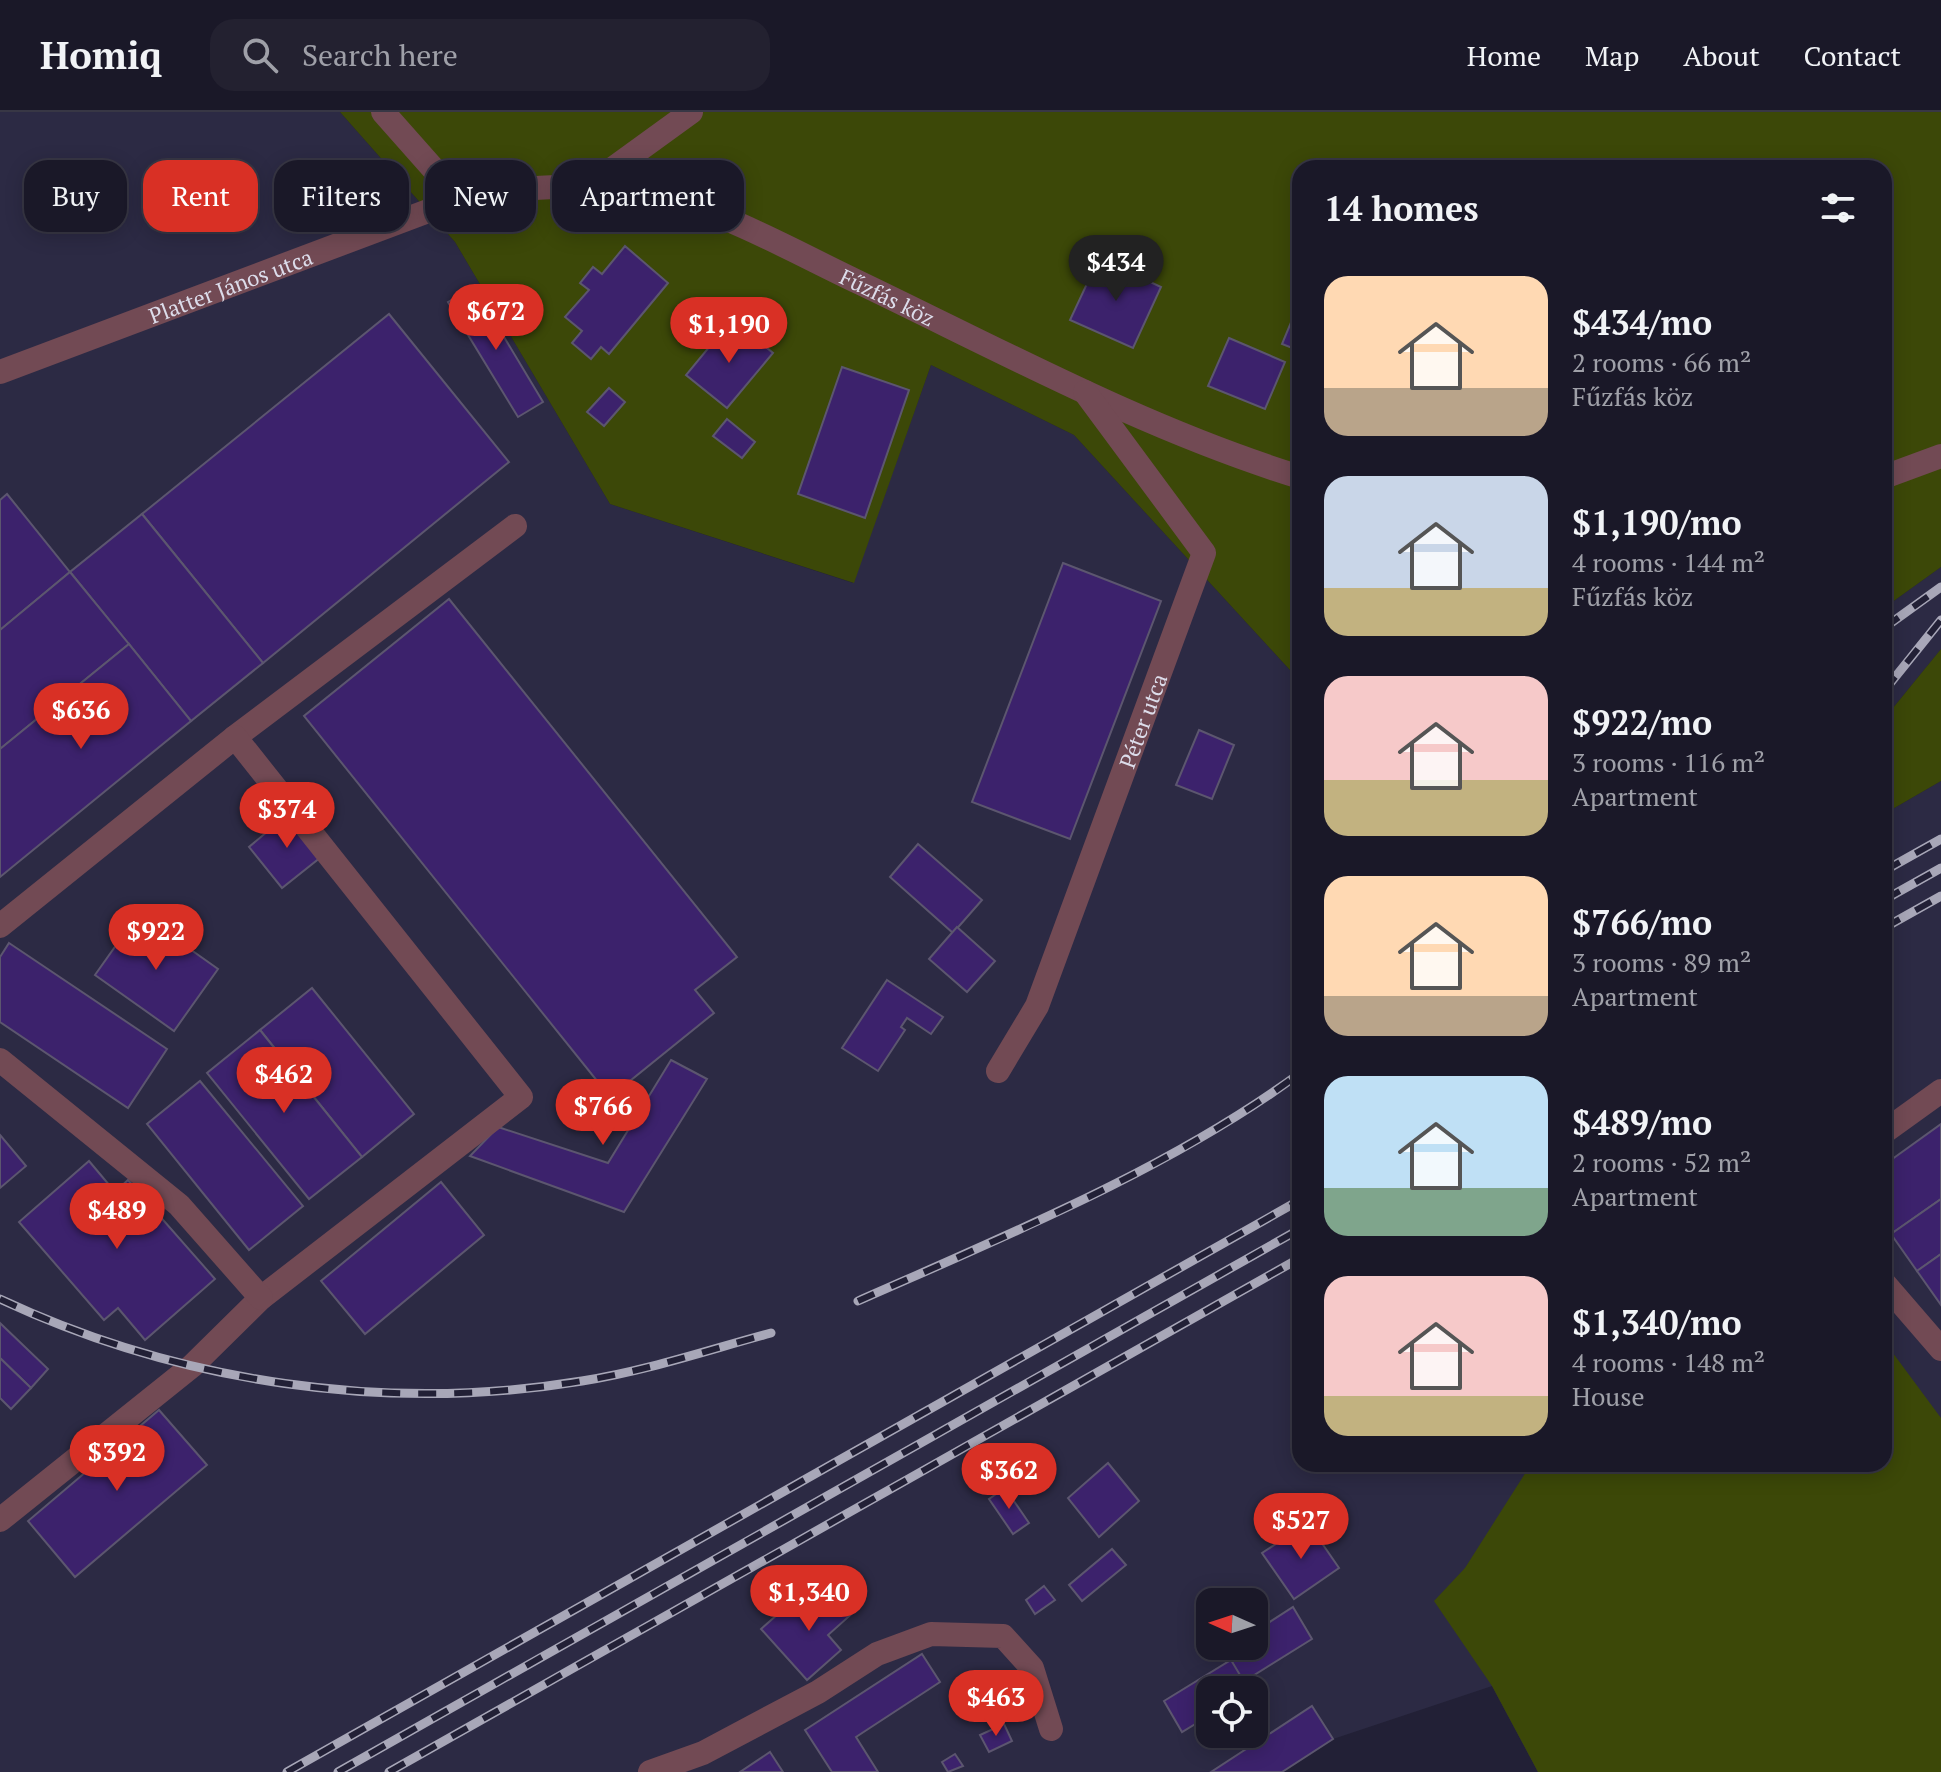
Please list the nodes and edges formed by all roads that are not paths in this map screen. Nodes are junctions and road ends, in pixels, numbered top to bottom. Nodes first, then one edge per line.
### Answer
1 (383, 112) edge
2 (691, 112) edge
3 (425, 160) edge
4 (625, 160) edge
5 (425, 212) edge
6 (744, 228) edge
7 (0, 372) edge
8 (1083, 390) junction
9 (1941, 456) edge
10 (1892, 474) edge
11 (1292, 475) edge
12 (515, 526) dead end
13 (235, 737) junction
14 (0, 926) edge
15 (0, 1060) edge
16 (998, 1071) dead end
17 (1941, 1091) edge
18 (1892, 1126) edge
19 (1892, 1292) edge
20 (261, 1298) junction
21 (1941, 1349) edge
22 (0, 1520) edge
23 (1051, 1729) dead end
24 (650, 1772) edge

1 - 3 street
2 - 4 street
5 - 7 street, Platter János utca
6 - 8 street, Fűzfás köz
8 - 11 street, Fűzfás köz
8 - 16 street, Péter utca
9 - 10 street
12 - 13 street
13 - 14 street
13 - 20 street
15 - 20 street
17 - 18 street
19 - 21 street
20 - 22 street
23 - 24 street

